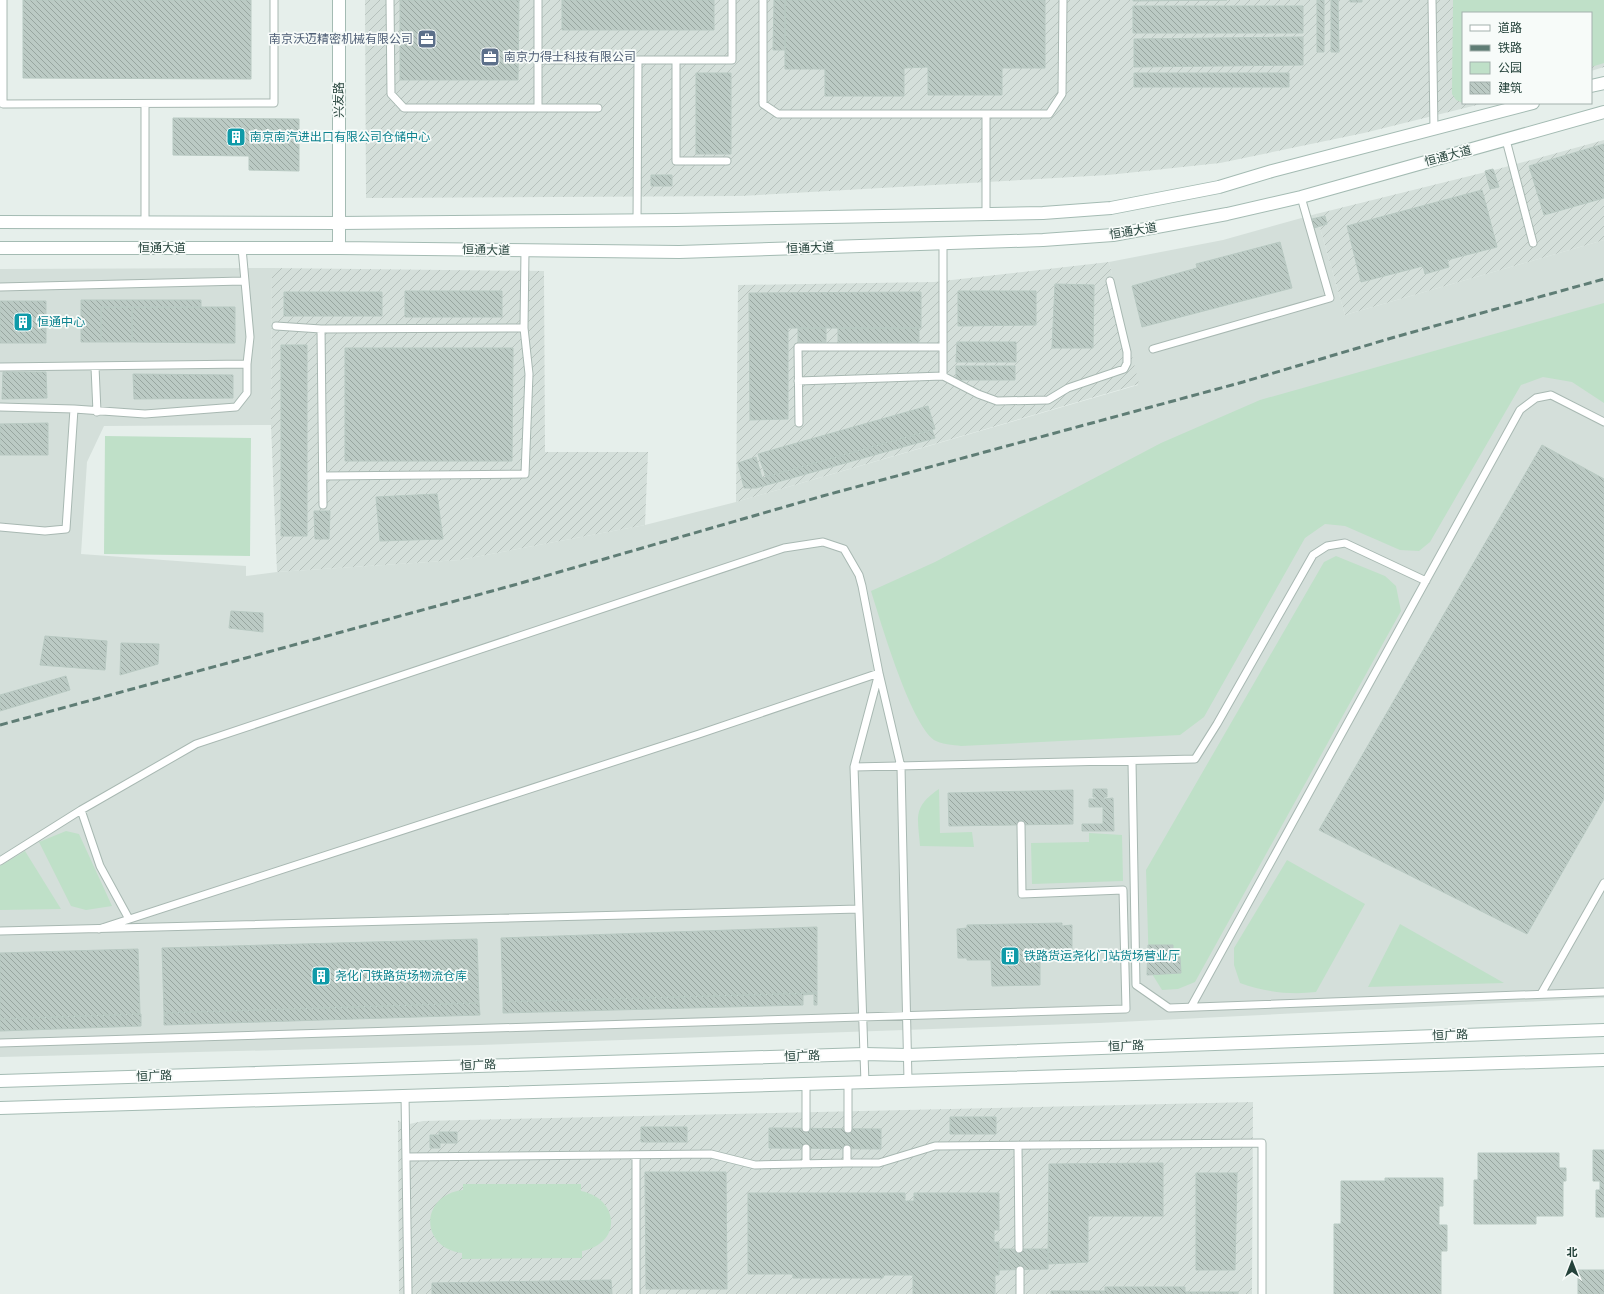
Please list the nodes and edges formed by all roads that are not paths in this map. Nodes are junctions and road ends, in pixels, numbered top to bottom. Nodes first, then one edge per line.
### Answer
1 (3, 0) edge
2 (274, 0) edge
3 (339, 0) edge
4 (390, 0) edge
5 (538, 0) edge
6 (732, 0) edge
7 (763, 0) edge
8 (1063, 0) edge
9 (1432, 0) edge
10 (538, 60) junction
11 (638, 60) junction
12 (676, 60) junction
13 (1604, 82) edge
14 (1592, 86) edge
15 (145, 104) junction
16 (1529, 104) edge
17 (538, 108) junction
18 (598, 108) dead end
19 (1604, 112) edge
20 (986, 114) junction
21 (1434, 129) junction
22 (1506, 140) junction
23 (727, 161) dead end
24 (1302, 197) junction
25 (986, 214) junction
26 (637, 221) junction
27 (0, 222) edge
28 (145, 222) junction
29 (339, 224) junction
30 (943, 243) junction
31 (1533, 243) dead end
32 (0, 248) edge
33 (242, 248) junction
34 (339, 248) junction
35 (525, 250) junction
36 (244, 281) junction
37 (1110, 281) dead end
38 (0, 287) edge
39 (276, 326) dead end
40 (524, 328) junction
41 (321, 329) junction
42 (943, 347) junction
43 (1153, 350) dead end
44 (247, 364) junction
45 (0, 367) edge
46 (95, 367) junction
47 (943, 376) junction
48 (798, 381) junction
49 (0, 407) edge
50 (74, 409) junction
51 (97, 412) junction
52 (1604, 422) edge
53 (799, 423) dead end
54 (324, 476) junction
55 (323, 505) dead end
56 (0, 527) edge
57 (1426, 581) junction
58 (879, 673) junction
59 (1132, 762) junction
60 (854, 767) junction
61 (900, 767) junction
62 (81, 810) junction
63 (1021, 825) dead end
64 (0, 861) edge
65 (1604, 883) edge
66 (859, 909) junction
67 (129, 919) junction
68 (99, 929) junction
69 (0, 931) edge
70 (1604, 992) edge
71 (1541, 994) junction
72 (1191, 1007) junction
73 (863, 1017) junction
74 (907, 1017) junction
75 (1604, 1030) edge
76 (0, 1043) edge
77 (864, 1054) junction
78 (907, 1055) junction
79 (1604, 1060) edge
80 (0, 1081) edge
81 (908, 1081) junction
82 (865, 1082) junction
83 (848, 1083) junction
84 (806, 1084) junction
85 (405, 1095) junction
86 (0, 1108) edge
87 (806, 1128) dead end
88 (848, 1129) dead end
89 (1018, 1146) junction
90 (806, 1148) dead end
91 (847, 1149) dead end
92 (636, 1155) junction
93 (406, 1157) junction
94 (847, 1163) junction
95 (806, 1164) junction
96 (1019, 1249) dead end
97 (1020, 1270) dead end
98 (408, 1294) edge
99 (636, 1294) edge
100 (1020, 1294) edge
101 (1262, 1294) edge

1 - 15 lane
2 - 15 lane
3 - 29 street, 兴友路
4 - 17 lane
5 - 10 lane
6 - 12 lane
7 - 20 lane
8 - 20 lane
9 - 21 lane
10 - 11 lane
10 - 17 lane
11 - 12 lane
11 - 26 lane
12 - 23 lane
13 - 14 street
15 - 28 lane
16 - 21 street
17 - 18 lane
19 - 22 street, 恒通大道
20 - 25 lane
21 - 25 street
22 - 24 street, 恒通大道
22 - 31 lane
24 - 30 street, 恒通大道
24 - 43 lane
25 - 26 street
26 - 29 street
27 - 28 street
28 - 29 street
29 - 34 street, 兴友路
30 - 35 street, 恒通大道
30 - 42 lane
32 - 33 street, 恒通大道
33 - 34 street, 恒通大道
33 - 36 lane
34 - 35 street, 恒通大道
35 - 40 lane
36 - 38 lane
36 - 44 lane
37 - 47 lane
39 - 41 lane
40 - 41 lane
40 - 54 lane
41 - 54 lane
42 - 47 lane
42 - 48 lane
44 - 46 lane
44 - 51 lane
45 - 46 lane
46 - 51 lane
47 - 48 lane
48 - 53 lane
49 - 50 lane
50 - 51 lane
50 - 56 lane
52 - 57 lane
54 - 55 lane
57 - 59 lane
57 - 72 lane
58 - 60 lane
58 - 61 lane
58 - 62 lane
58 - 67 lane
59 - 61 lane
59 - 72 lane
60 - 61 lane
60 - 66 lane
61 - 74 lane
62 - 64 lane
62 - 67 lane
63 - 74 lane
65 - 71 lane
66 - 68 lane
66 - 73 lane
67 - 68 lane
68 - 69 lane
70 - 71 lane
71 - 72 lane
73 - 74 lane
73 - 76 lane
73 - 77 lane
74 - 78 lane
75 - 78 street, 恒广路
77 - 78 street, 恒广路
77 - 80 street, 恒广路
77 - 82 lane
78 - 81 lane
79 - 81 street
81 - 82 street
82 - 83 street
83 - 84 street
83 - 88 lane
84 - 85 street
84 - 87 lane
85 - 86 street
85 - 93 lane
89 - 94 lane
89 - 96 lane
89 - 101 lane
90 - 95 lane
91 - 94 lane
92 - 93 lane
92 - 95 lane
92 - 99 lane
93 - 98 lane
94 - 95 lane
97 - 100 lane

